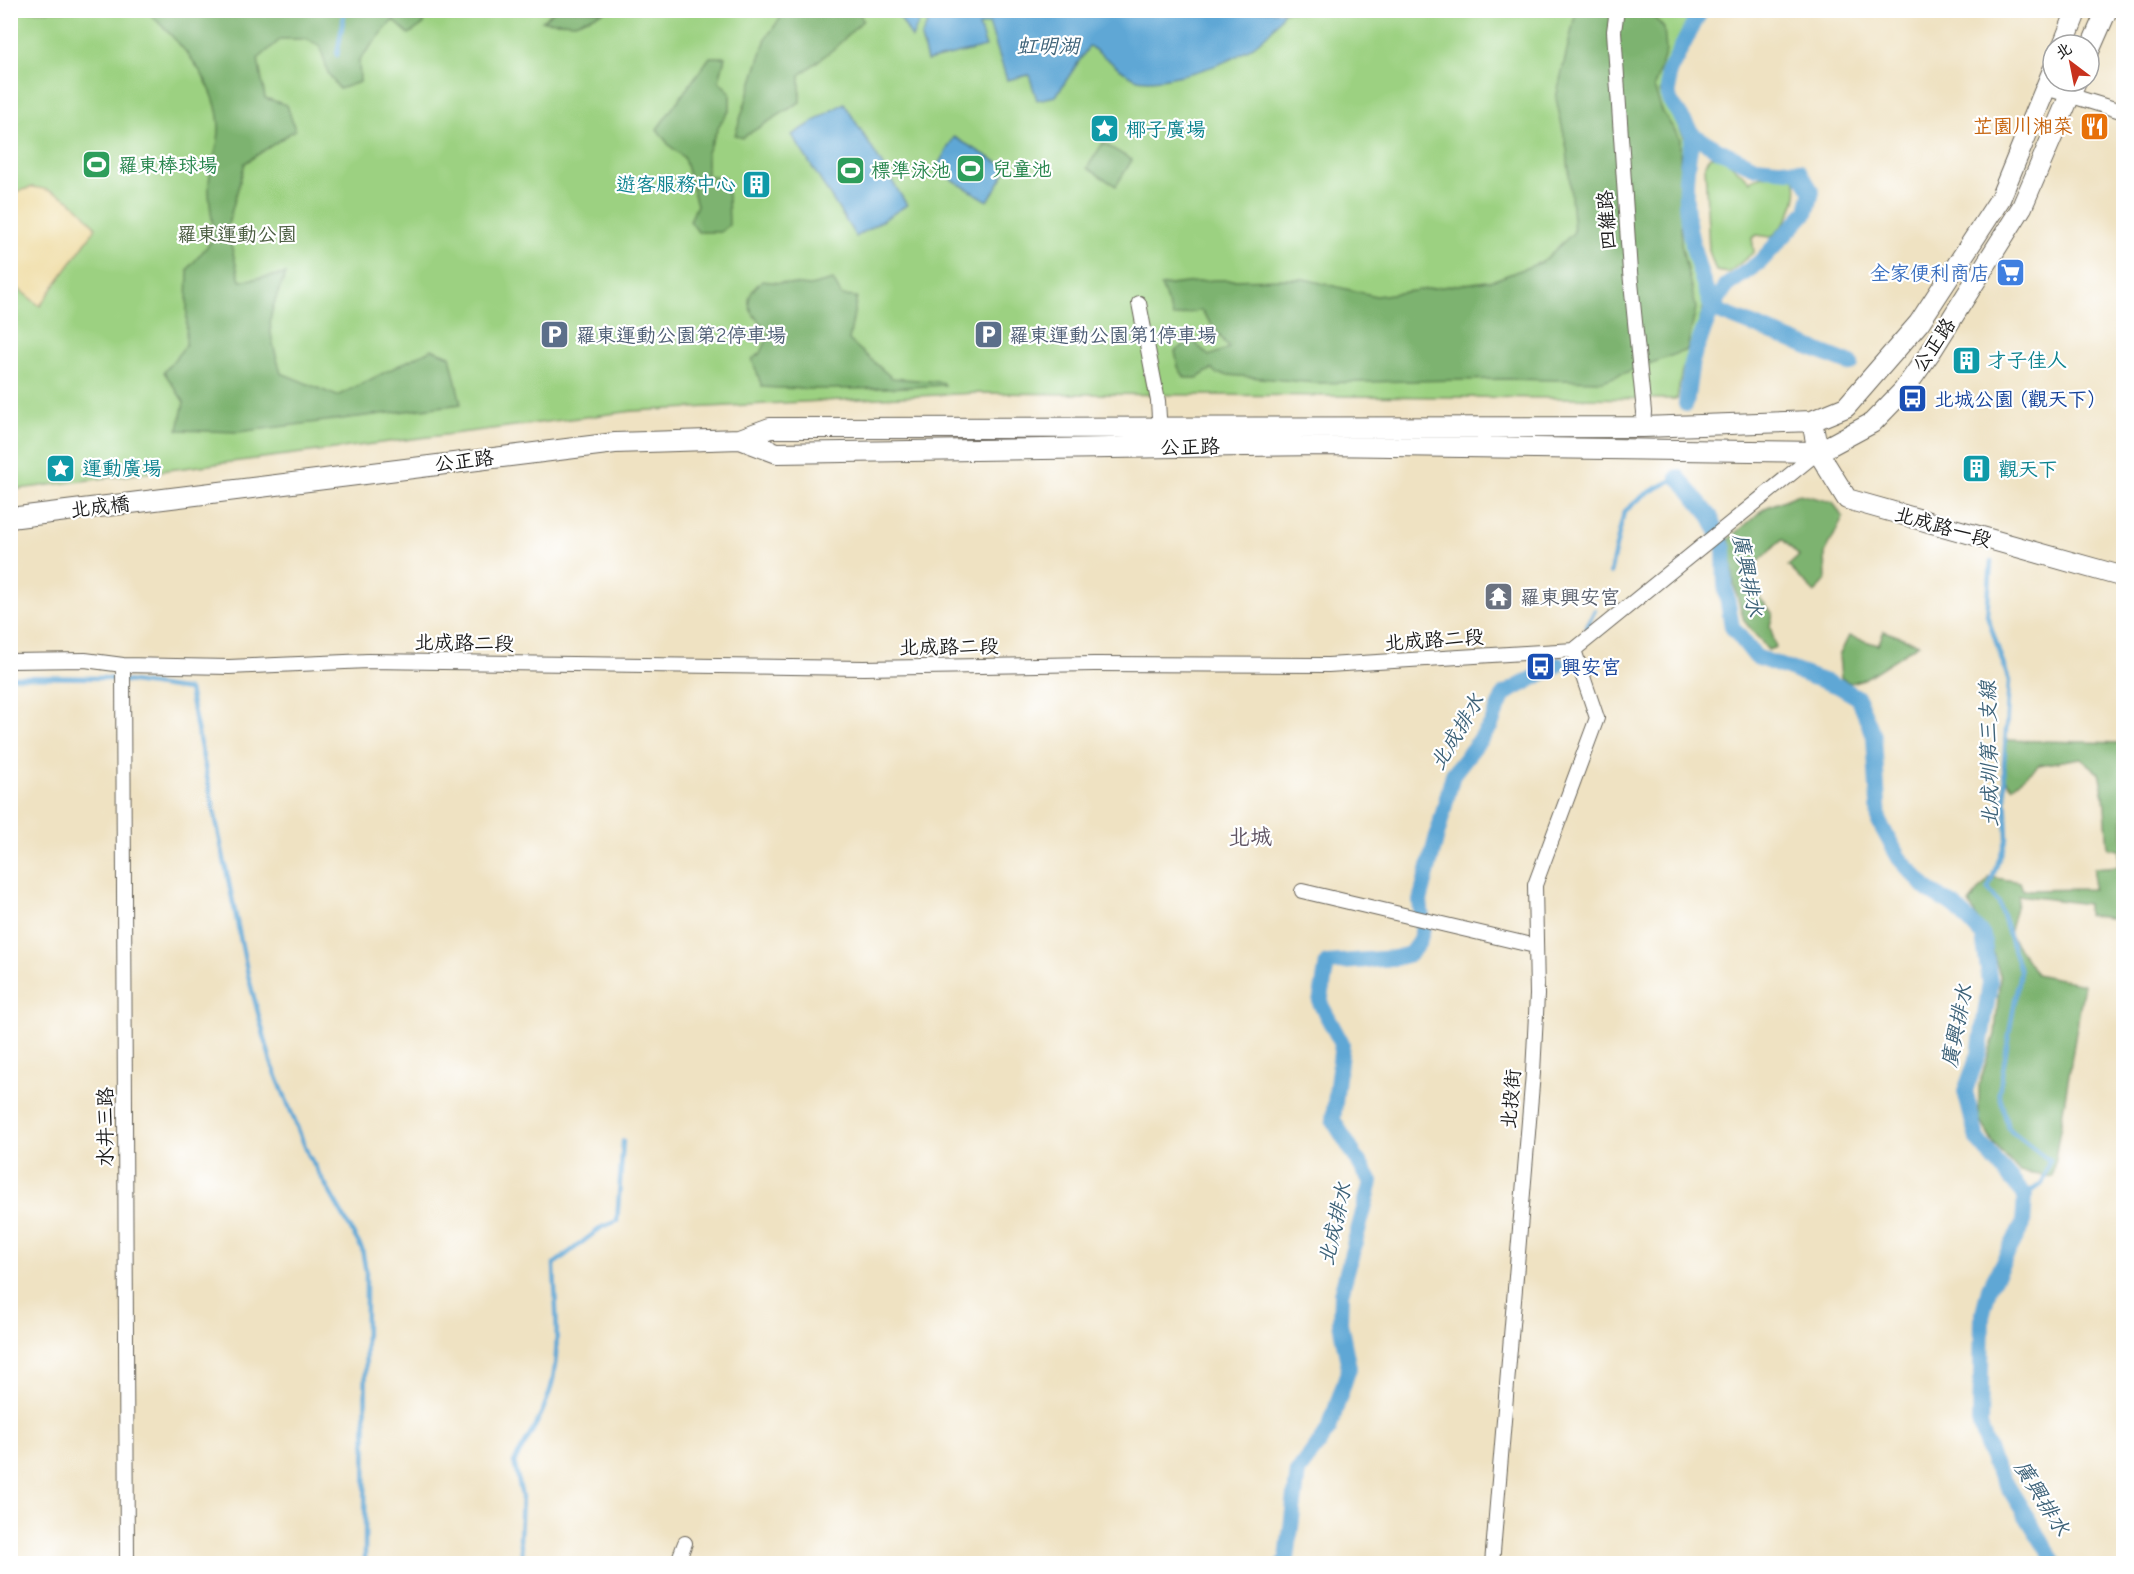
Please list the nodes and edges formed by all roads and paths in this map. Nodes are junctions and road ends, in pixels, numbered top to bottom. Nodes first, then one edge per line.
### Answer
1 (1617, 10) edge
2 (2077, 10) edge
3 (2107, 10) edge
4 (2068, 33) edge
5 (2097, 33) edge
6 (2043, 93) edge
7 (2070, 93) edge
8 (2085, 93) edge
9 (2124, 112) edge
10 (1139, 303) dead end
11 (1812, 421) junction
12 (1642, 427) junction
13 (1160, 428) junction
14 (740, 439) junction
15 (1160, 448) junction
16 (1642, 450) junction
17 (1818, 452) junction
18 (190, 496) joint
19 (10, 518) edge
20 (2124, 577) edge
21 (1574, 650) junction
22 (10, 661) edge
23 (123, 670) junction
24 (1302, 891) dead end
25 (1535, 946) junction
26 (685, 1543) dead end
27 (127, 1563) edge
28 (677, 1563) edge
29 (1492, 1563) edge

1 - 12 street, 四維路
2 - 4 street
3 - 5 street
6 - 11 street, 公正路
7 - 17 street, 公正路
8 - 9 street
10 - 13 street
11 - 12 street, 公正路
11 - 17 street, 北成路一段
12 - 13 street, 公正路
12 - 16 street
13 - 14 street, 公正路
13 - 15 street
14 - 15 street, 公正路
14 - 18 street, 公正路
15 - 16 street, 公正路
16 - 17 street, 公正路
17 - 20 street, 北成路一段
17 - 21 street
18 - 19 street, 北成橋
21 - 23 street, 北成路二段
21 - 25 street, 北投街
22 - 23 street, 北成路二段
23 - 27 street, 水井三路
24 - 25 street
25 - 29 street, 北投街
26 - 28 street

